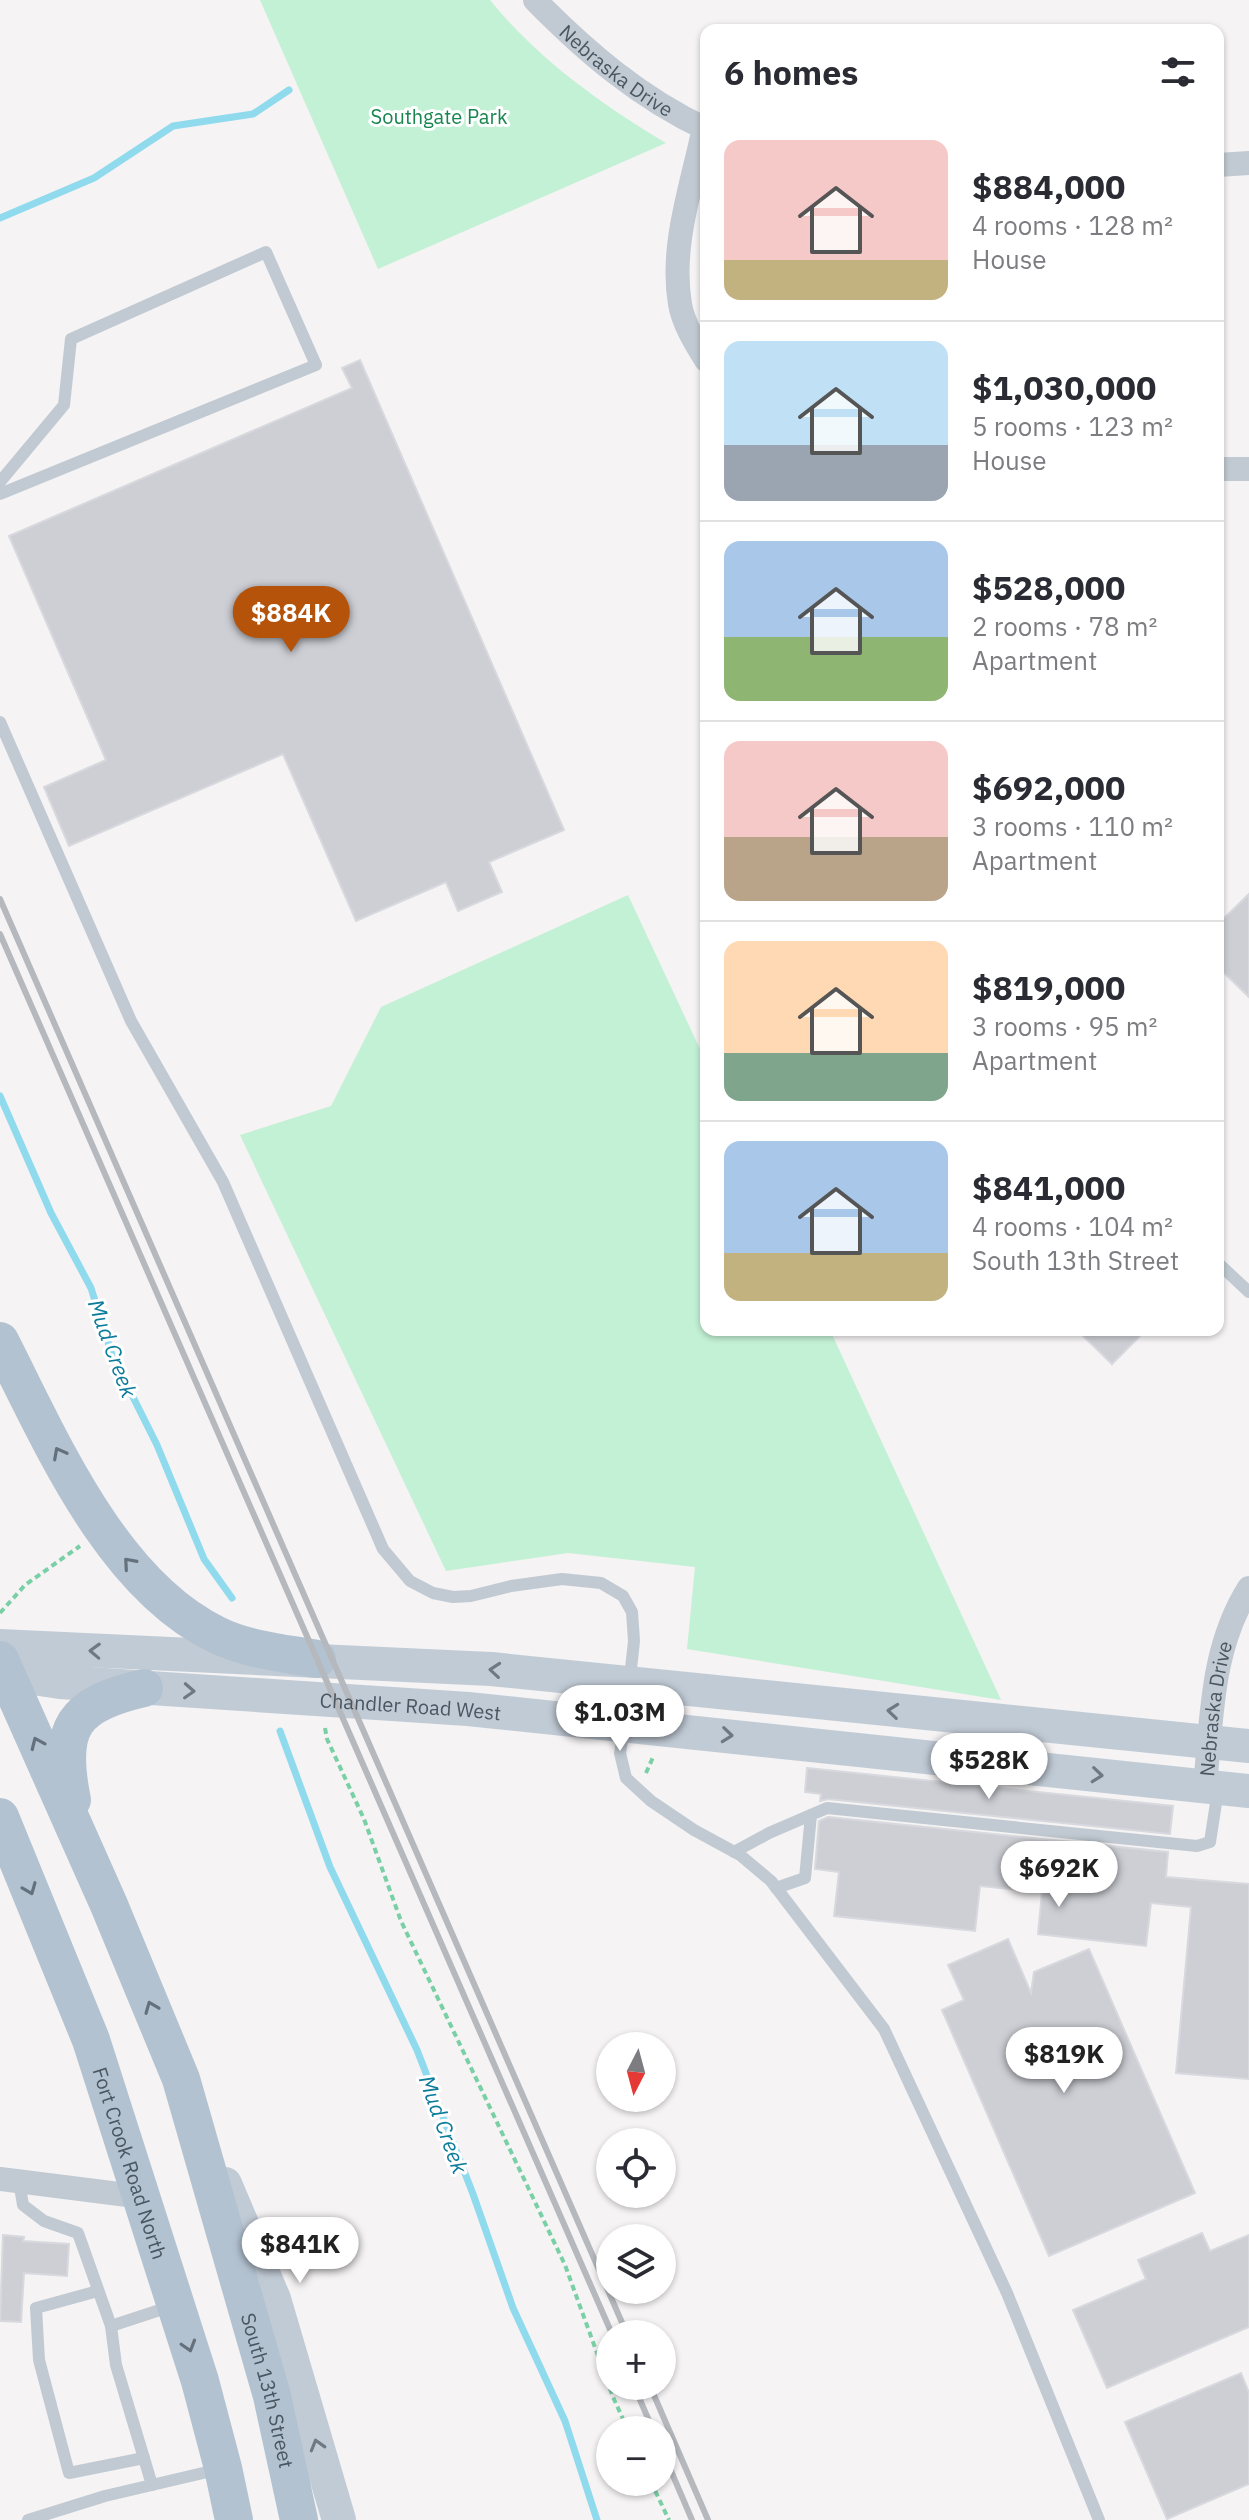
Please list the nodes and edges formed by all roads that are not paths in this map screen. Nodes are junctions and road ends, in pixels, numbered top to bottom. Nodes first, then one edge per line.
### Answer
1 (545, 3) edge
2 (700, 126) edge
3 (700, 152) edge
4 (1249, 163) edge
5 (1224, 165) edge
6 (700, 351) edge
7 (1224, 469) edge
8 (1249, 469) edge
9 (0, 482) edge
10 (0, 494) edge
11 (0, 722) edge
12 (1224, 1269) edge
13 (1249, 1292) edge
14 (0, 1341) edge
15 (1249, 1588) edge
16 (317, 1659) junction
17 (2, 1663) edge
18 (630, 1683) junction
19 (144, 1688) junction
20 (625, 1724) junction
21 (1209, 1743) junction
22 (1249, 1746) edge
23 (1224, 1788) edge
24 (811, 1815) junction
25 (0, 1817) edge
26 (81, 1842) junction
27 (734, 1852) junction
28 (776, 1888) junction
29 (181, 2079) junction
30 (10, 2180) edge
31 (143, 2197) junction
32 (98, 2291) junction
33 (177, 2305) junction
34 (111, 2326) junction
35 (144, 2458) junction
36 (223, 2468) junction
37 (152, 2485) junction
38 (28, 2520) edge
39 (234, 2520) edge
40 (299, 2520) edge
41 (339, 2520) edge
42 (1099, 2520) edge

1 - 2 street, Nebraska Drive
3 - 6 street
4 - 5 street
7 - 8 street
9 - 10 lane
11 - 18 lane
12 - 13 lane
16 -> 14 main road
15 - 21 street, Nebraska Drive
16 -> 17 main road, Chandler Road West
18 -> 16 main road, Chandler Road West
17 - 19 main road, Chandler Road West
26 -> 17 main road
18 - 20 lane
21 -> 18 main road, Chandler Road West
19 -> 20 main road, Chandler Road West
19 - 26 main road
20 -> 23 main road, Chandler Road West
20 - 27 lane
21 - 22 main road, Chandler Road West
21 - 23 street, Nebraska Drive
23 - 24 lane
24 - 27 lane
24 - 28 lane
25 -> 31 main road, Fort Crook Road North
29 -> 26 main road
27 - 28 lane
28 - 42 lane
29 - 40 main road, South 13th Street
41 -> 29 main road
30 - 31 street
30 - 32 lane
31 - 33 main road, Fort Crook Road North
32 - 34 lane
32 - 35 lane
33 - 34 lane
33 -> 36 main road, Fort Crook Road North
34 - 35 lane
35 - 37 lane
36 - 37 lane
36 - 39 main road, Fort Crook Road North
37 - 38 lane

